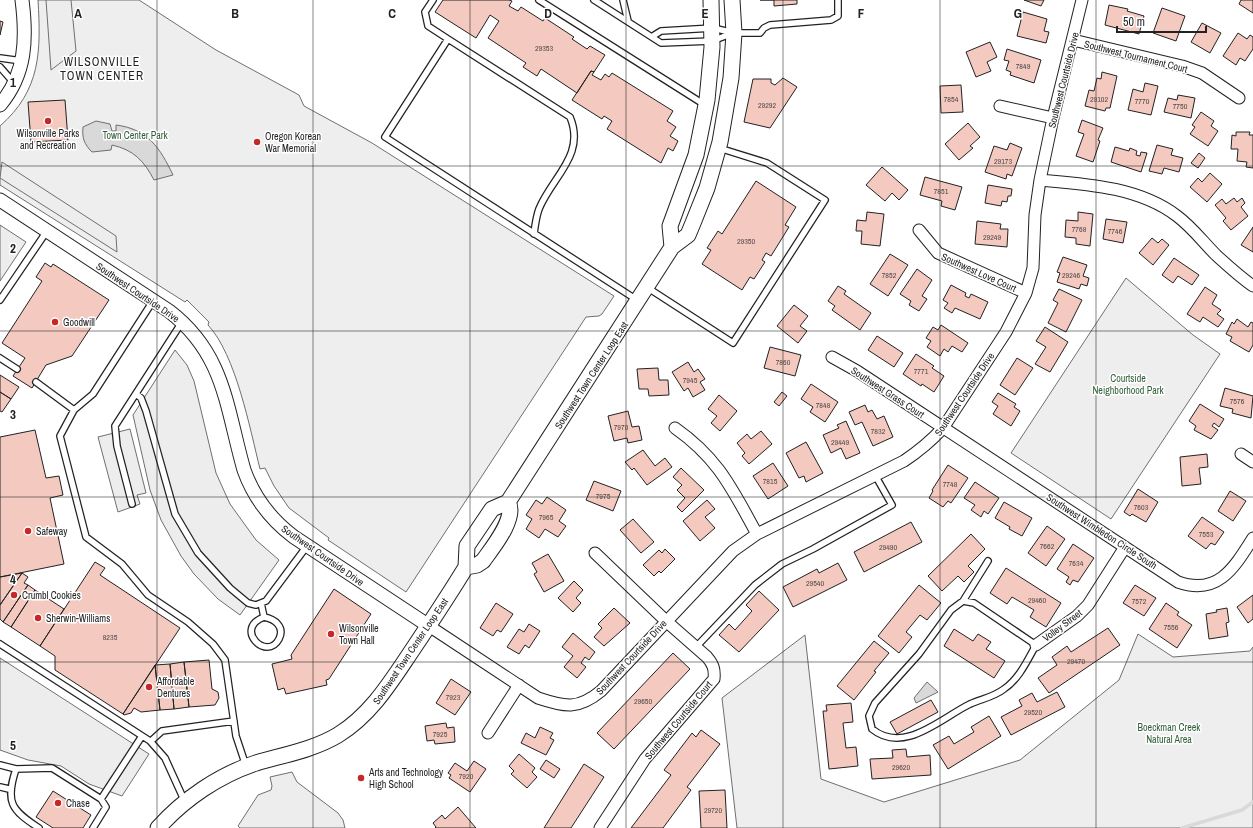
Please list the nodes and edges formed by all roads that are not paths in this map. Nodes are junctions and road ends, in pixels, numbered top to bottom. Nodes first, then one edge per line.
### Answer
1 (22, 0) edge
2 (432, 0) edge
3 (540, 0) edge
4 (594, 0) edge
5 (623, 0) edge
6 (711, 0) edge
7 (732, 0) edge
8 (838, 0) edge
9 (1082, 0) edge
10 (628, 21) junction
11 (734, 33) junction
12 (713, 34) junction
13 (653, 36) junction
14 (448, 39) junction
15 (1073, 40) junction
16 (0, 58) edge
17 (23, 61) junction
18 (0, 67) edge
19 (15, 83) junction
20 (1239, 98) dead end
21 (0, 105) edge
22 (706, 106) junction
23 (1000, 106) dead end
24 (1053, 118) junction
25 (719, 148) junction
26 (1040, 180) junction
27 (0, 200) edge
28 (47, 230) junction
29 (919, 230) dead end
30 (534, 234) junction
31 (672, 247) junction
32 (1253, 286) edge
33 (647, 288) junction
34 (1026, 293) junction
35 (0, 300) edge
36 (153, 300) junction
37 (639, 301) junction
38 (182, 322) junction
39 (832, 357) dead end
40 (0, 358) edge
41 (18, 369) dead end
42 (36, 382) dead end
43 (136, 394) junction
44 (74, 410) junction
45 (675, 428) dead end
46 (943, 428) junction
47 (1241, 454) dead end
48 (1253, 462) edge
49 (875, 475) junction
50 (508, 502) junction
51 (132, 504) dead end
52 (757, 534) junction
53 (1253, 538) edge
54 (307, 546) junction
55 (1125, 547) junction
56 (595, 553) dead end
57 (988, 561) dead end
58 (466, 568) junction
59 (963, 601) junction
60 (261, 603) junction
61 (264, 617) junction
62 (666, 621) junction
63 (429, 626) junction
64 (0, 644) edge
65 (1036, 645) junction
66 (696, 647) junction
67 (519, 685) junction
68 (234, 721) junction
69 (488, 733) dead end
70 (142, 736) junction
71 (151, 741) junction
72 (0, 765) edge
73 (246, 767) junction
74 (16, 769) junction
75 (0, 787) edge
76 (9, 788) junction
77 (101, 799) junction
78 (185, 802) junction
79 (40, 828) edge
80 (93, 828) edge
81 (158, 828) edge
82 (600, 828) edge

1 - 17 street
2 - 14 lane
3 - 22 lane
4 - 10 lane
5 - 10 lane
6 - 12 main road
7 - 11 main road, Southwest Town Center Loop East
8 - 11 lane
9 - 15 street, Southwest Courtside Drive
10 - 13 lane
11 - 12 lane
11 - 12 lane
11 - 25 main road, Southwest Town Center Loop East
12 - 13 lane
12 - 13 lane
12 - 22 main road
14 - 30 lane
14 - 30 lane
15 - 20 street, Southwest Tournament Court
15 - 24 street, Southwest Courtside Drive
16 - 17 lane
17 - 19 street
18 - 19 lane
19 - 21 street
22 - 31 main road
23 - 24 street
24 - 26 street, Southwest Courtside Drive
25 - 31 main road, Southwest Town Center Loop East
25 - 33 lane
26 - 32 street
26 - 34 street, Southwest Courtside Drive
27 - 28 street, Southwest Courtside Drive
28 - 35 lane
28 - 36 street, Southwest Courtside Drive
29 - 34 street, Southwest Love Court
30 - 37 lane
31 - 33 main road, Southwest Town Center Loop East
33 - 37 main road, Southwest Town Center Loop East
34 - 46 street, Southwest Courtside Drive
36 - 38 street, Southwest Courtside Drive
36 - 44 lane
37 - 50 main road, Southwest Town Center Loop East
38 - 43 lane
38 - 54 street, Southwest Courtside Drive
39 - 46 street, Southwest Grass Court
40 - 41 lane
42 - 44 lane
43 - 51 lane
43 - 60 lane
44 - 68 lane
45 - 52 street
46 - 49 street, Southwest Courtside Drive
46 - 55 street, Southwest Wimbledon Circle South
47 - 48 street
49 - 52 street, Southwest Courtside Drive
49 - 66 lane
50 - 58 main road, Southwest Town Center Loop East
50 - 58 main road
52 - 62 street, Southwest Courtside Drive
53 - 55 street, Southwest Wimbledon Circle South
54 - 60 lane
54 - 63 street, Southwest Courtside Drive
55 - 65 street, Volley Street
56 - 62 street, Southwest Courtside Court
57 - 59 lane
58 - 63 main road, Southwest Town Center Loop East
59 - 65 lane
59 - 65 lane
60 - 61 lane
61 - 61 lane
62 - 66 street, Southwest Courtside Court
62 - 67 street, Southwest Courtside Drive
63 - 67 street, Southwest Courtside Drive
63 - 73 main road, Southwest Town Center Loop East
64 - 70 lane
66 - 82 street, Southwest Courtside Court
67 - 69 street
68 - 71 lane
68 - 73 lane
70 - 71 lane
70 - 77 lane
71 - 78 lane
72 - 74 lane
73 - 78 main road, Southwest Town Center Loop East
74 - 76 lane
74 - 77 lane
75 - 76 lane
76 - 79 lane
77 - 80 lane
78 - 81 main road, Southwest Town Center Loop East

